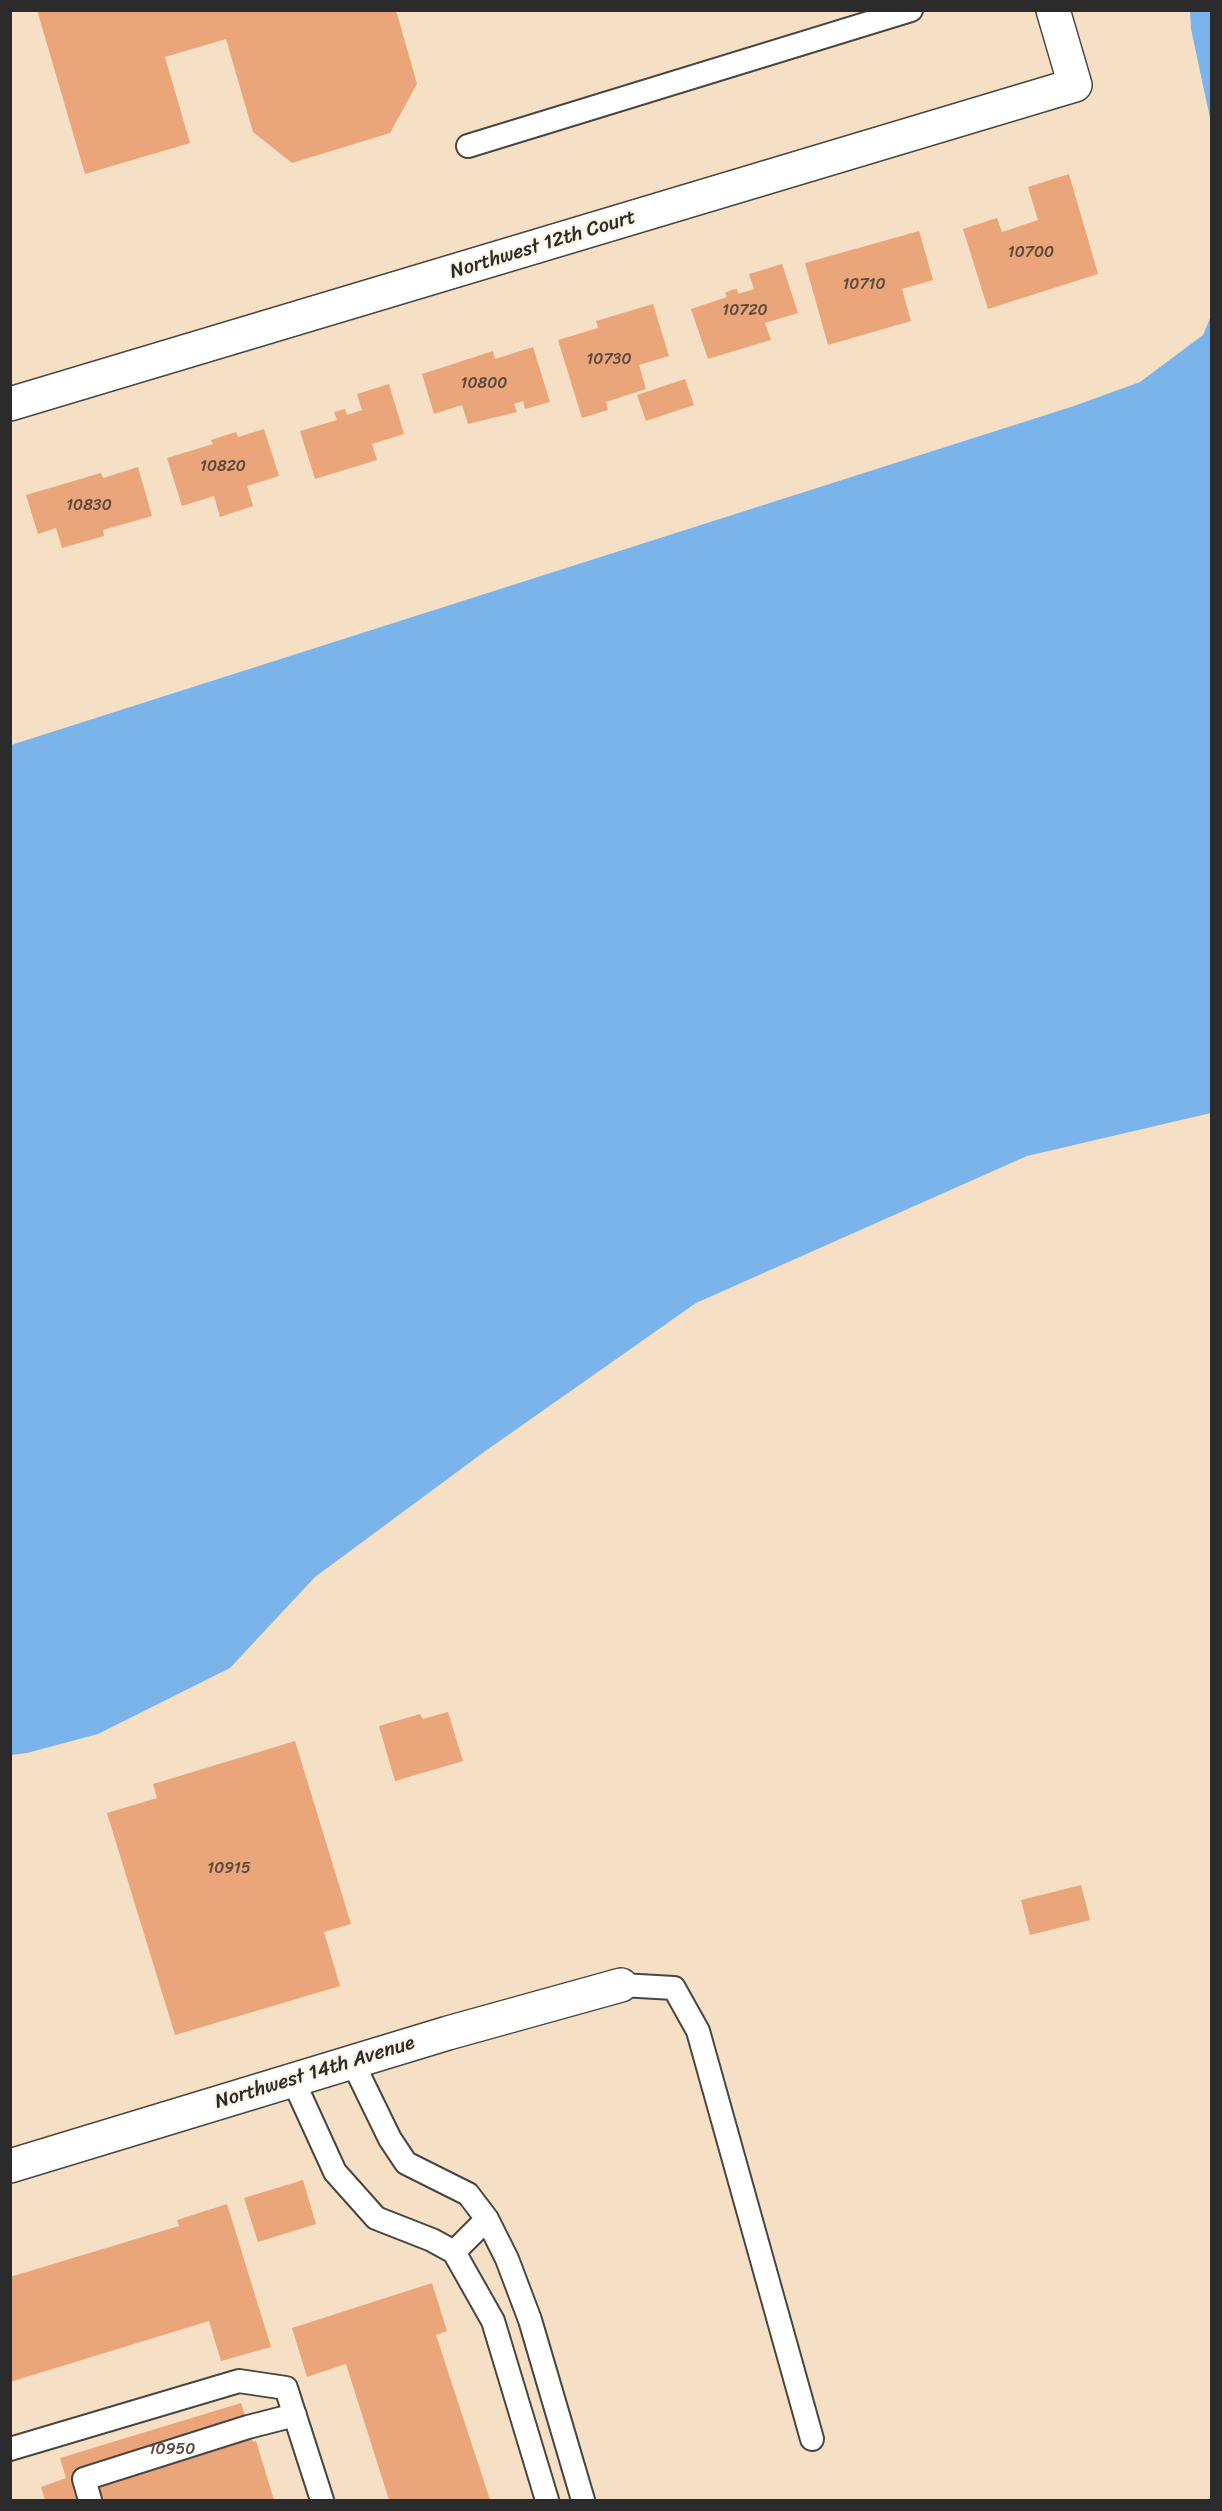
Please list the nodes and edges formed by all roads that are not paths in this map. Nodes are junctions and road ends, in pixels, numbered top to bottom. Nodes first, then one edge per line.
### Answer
1 (911, 10) edge
2 (1053, 10) edge
3 (468, 146) dead end
4 (10, 404) edge
5 (621, 1985) joint
6 (352, 2061) junction
7 (293, 2080) junction
8 (10, 2166) edge
9 (487, 2219) junction
10 (454, 2252) junction
11 (295, 2415) junction
12 (812, 2439) dead end
13 (10, 2449) edge
14 (90, 2500) edge
15 (322, 2500) edge
16 (547, 2500) edge
17 (583, 2500) edge

1 - 3 lane
2 - 4 street, Northwest 12th Court
5 - 6 street, Northwest 14th Avenue
5 - 12 lane
6 - 7 street, Northwest 14th Avenue
6 - 9 lane
7 - 8 street, Northwest 14th Avenue
7 - 10 lane
9 - 10 lane
9 - 17 lane
10 - 16 lane
11 - 13 lane
11 - 14 lane
11 - 15 lane

